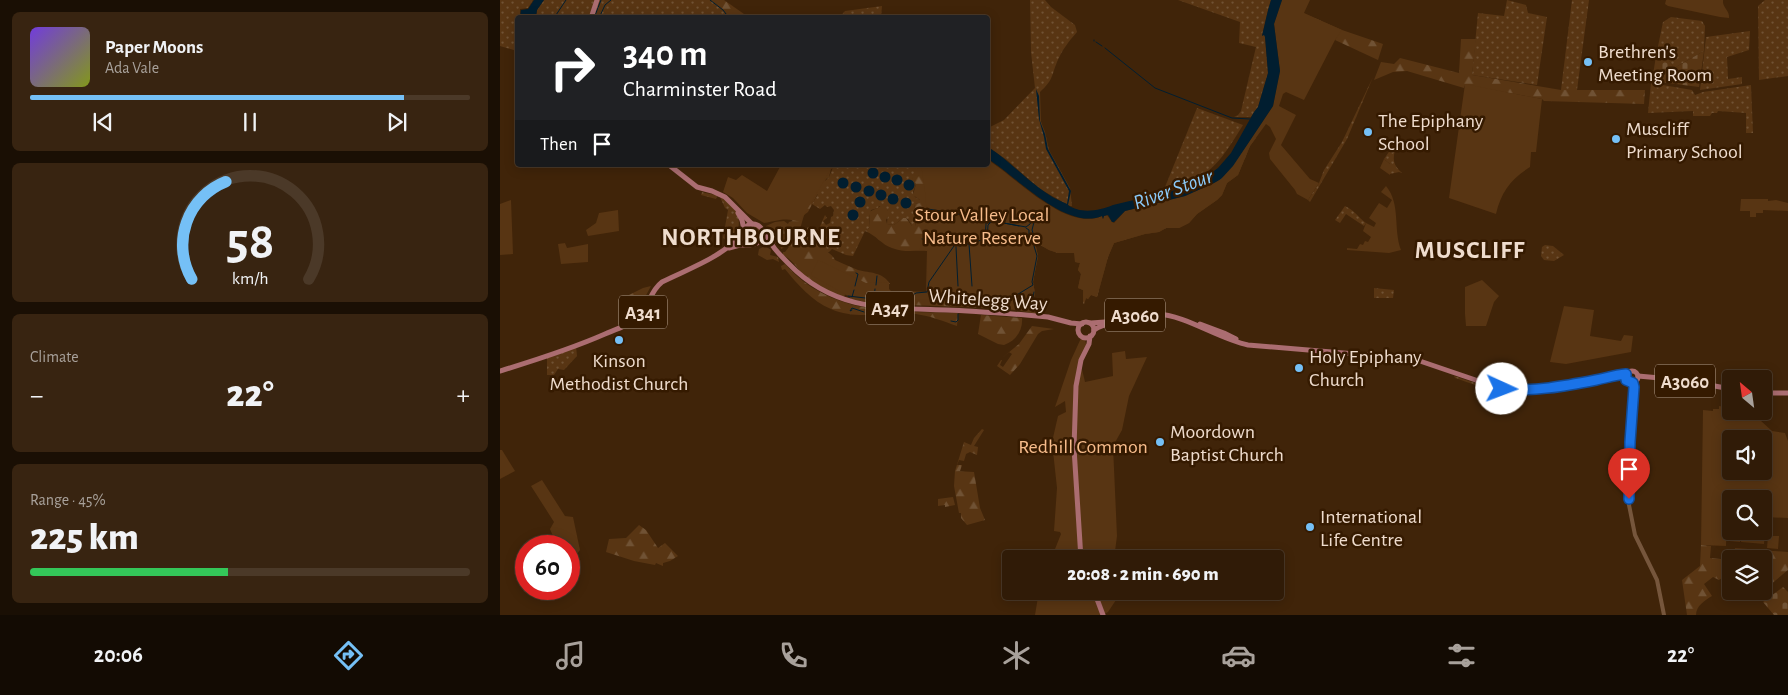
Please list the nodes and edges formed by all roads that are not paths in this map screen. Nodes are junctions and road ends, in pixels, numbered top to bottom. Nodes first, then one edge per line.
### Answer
1 (597, 0) edge
2 (592, 15) edge
3 (671, 167) edge
4 (734, 206) junction
5 (752, 224) junction
6 (743, 231) junction
7 (764, 231) junction
8 (760, 242) junction
9 (752, 244) junction
10 (772, 246) junction
11 (724, 250) junction
12 (1180, 318) junction
13 (1071, 323) junction
14 (1090, 323) junction
15 (1082, 324) junction
16 (1094, 330) junction
17 (1079, 331) junction
18 (1090, 336) junction
19 (1084, 337) junction
20 (1086, 349) junction
21 (500, 371) edge
22 (1626, 376) junction
23 (1638, 376) junction
24 (1633, 383) junction
25 (1722, 387) edge
26 (1772, 393) edge
27 (1788, 393) edge
28 (1080, 550) edge
29 (1097, 600) edge
30 (1103, 615) edge
31 (1664, 615) edge

1 - 2 main road
3 - 4 main road
4 - 5 main road
4 - 6 main road
5 - 6 main road
5 - 7 main road
6 - 9 main road
6 - 11 main road, A341
7 - 8 main road
7 - 10 main road, Whitelegg Way / A347
8 - 9 main road
8 - 10 main road, Whitelegg Way / A347
9 - 11 main road, A341
10 - 13 main road, Whitelegg Way / A347
11 - 21 main road, A341
12 - 14 main road, A3060
12 - 16 main road, A3060
12 - 22 main road, A3060
13 - 15 main road, Whitelegg Way / A347
13 - 17 main road, Whitelegg Way
14 - 15 main road
14 - 16 main road
15 - 17 main road
16 - 18 main road
17 - 19 main road
18 - 19 main road
18 - 20 main road
19 - 20 main road
20 - 28 main road
22 - 23 main road, A3060
22 - 24 main road, A3060
23 - 24 main road, A3060
23 - 25 main road, A3060
24 - 31 main road
26 - 27 main road
29 - 30 main road

